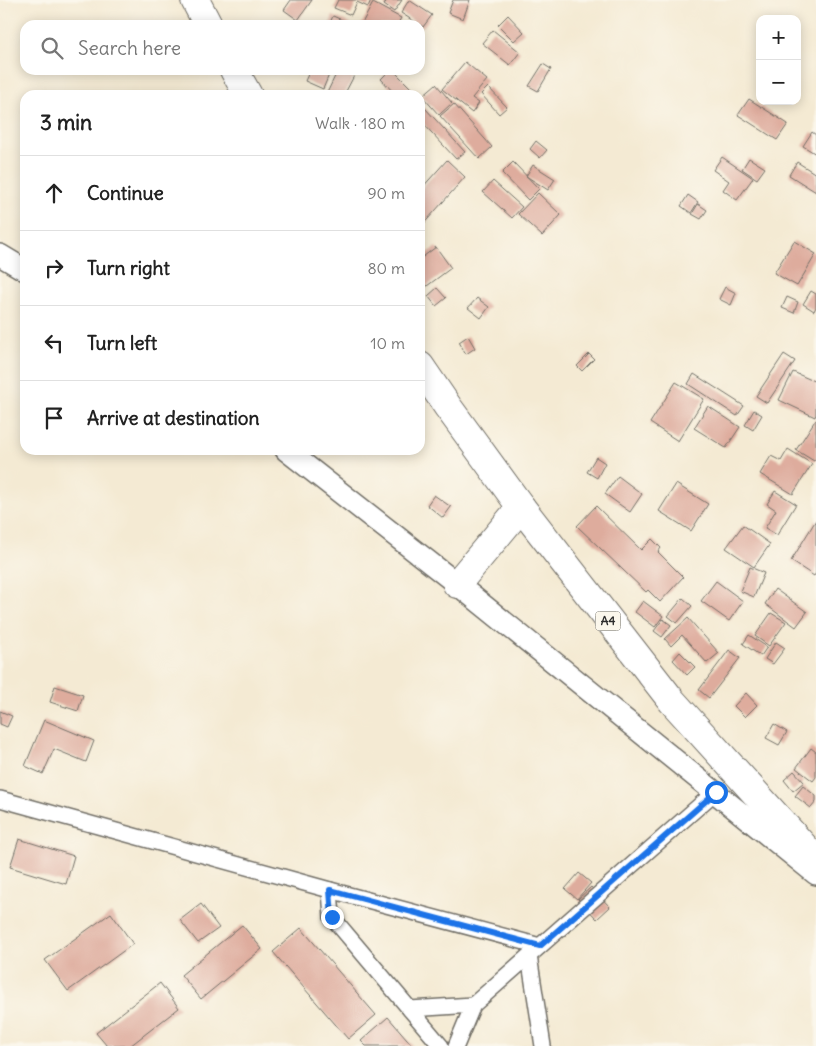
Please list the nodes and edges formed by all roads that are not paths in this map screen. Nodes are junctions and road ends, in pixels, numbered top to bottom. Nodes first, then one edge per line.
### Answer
1 (195, 0) edge
2 (205, 20) edge
3 (237, 75) edge
4 (245, 90) edge
5 (0, 255) edge
6 (20, 267) edge
7 (425, 373) edge
8 (292, 455) edge
9 (521, 507) junction
10 (458, 584) junction
11 (716, 792) junction
12 (0, 799) edge
13 (816, 860) edge
14 (816, 874) edge
15 (330, 890) junction
16 (535, 951) junction
17 (473, 1005) junction
18 (410, 1009) junction
19 (441, 1046) edge
20 (456, 1046) edge
21 (542, 1046) edge

1 - 2 highway
3 - 4 highway
5 - 6 main road
7 - 9 highway, A4
8 - 10 main road
9 - 10 highway
9 - 13 highway, A4
10 - 11 main road
11 - 14 main road
11 - 16 street
12 - 15 street
15 - 16 street
15 - 18 street
16 - 17 street
16 - 21 street
17 - 18 street
17 - 20 street
18 - 19 street

